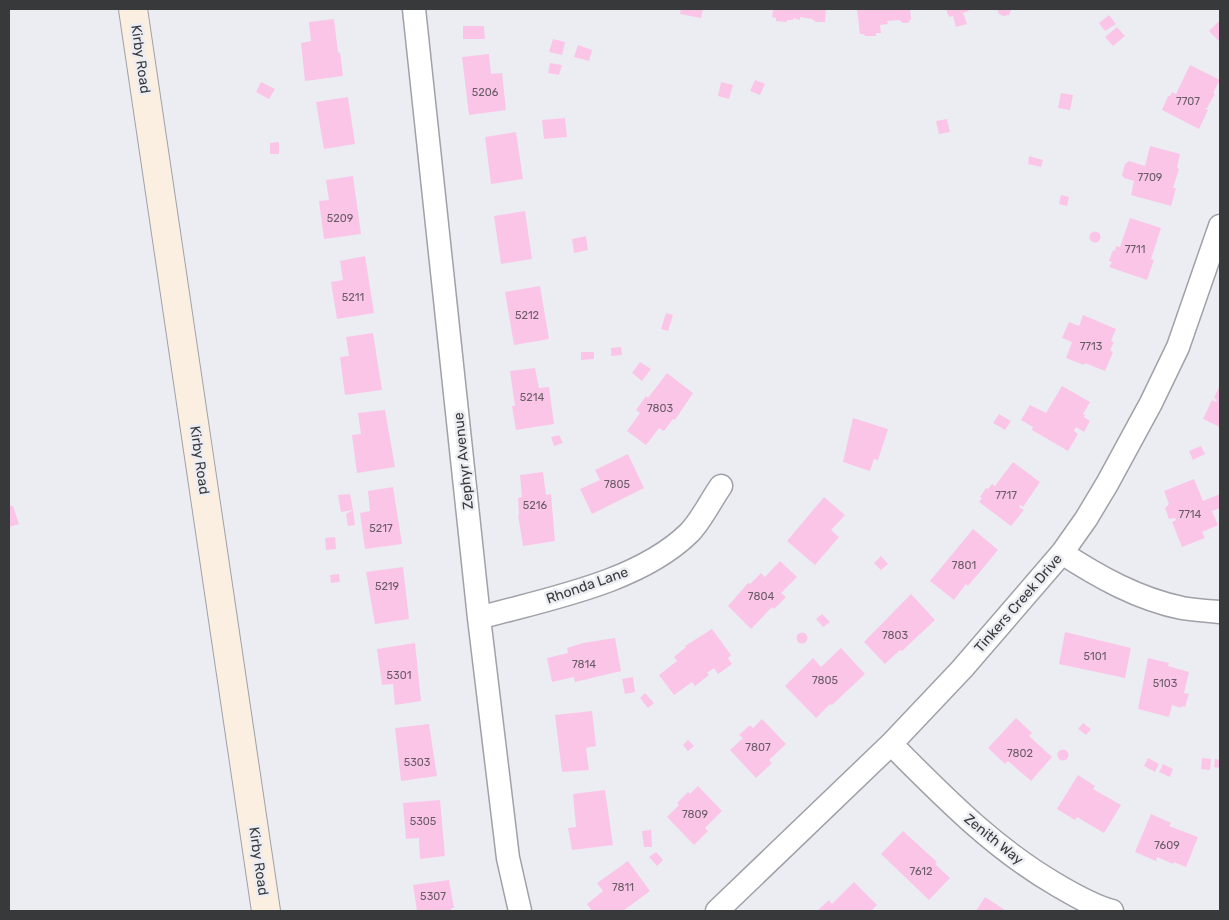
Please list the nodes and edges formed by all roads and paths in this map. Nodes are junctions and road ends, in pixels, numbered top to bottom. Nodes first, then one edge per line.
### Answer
1 (133, 9) edge
2 (414, 9) edge
3 (1220, 226) edge
4 (721, 486) dead end
5 (1062, 554) junction
6 (1220, 612) edge
7 (480, 618) junction
8 (891, 744) junction
9 (266, 911) edge
10 (520, 911) edge
11 (717, 911) edge
12 (1109, 911) edge

1 - 9 main road, Kirby Road
2 - 7 street, Zephyr Avenue
3 - 5 street, Tinkers Creek Drive
4 - 7 street, Rhonda Lane
5 - 6 street
5 - 8 street, Tinkers Creek Drive
7 - 10 street, Zephyr Avenue
8 - 11 street, Tinkers Creek Drive
8 - 12 street, Zenith Way

